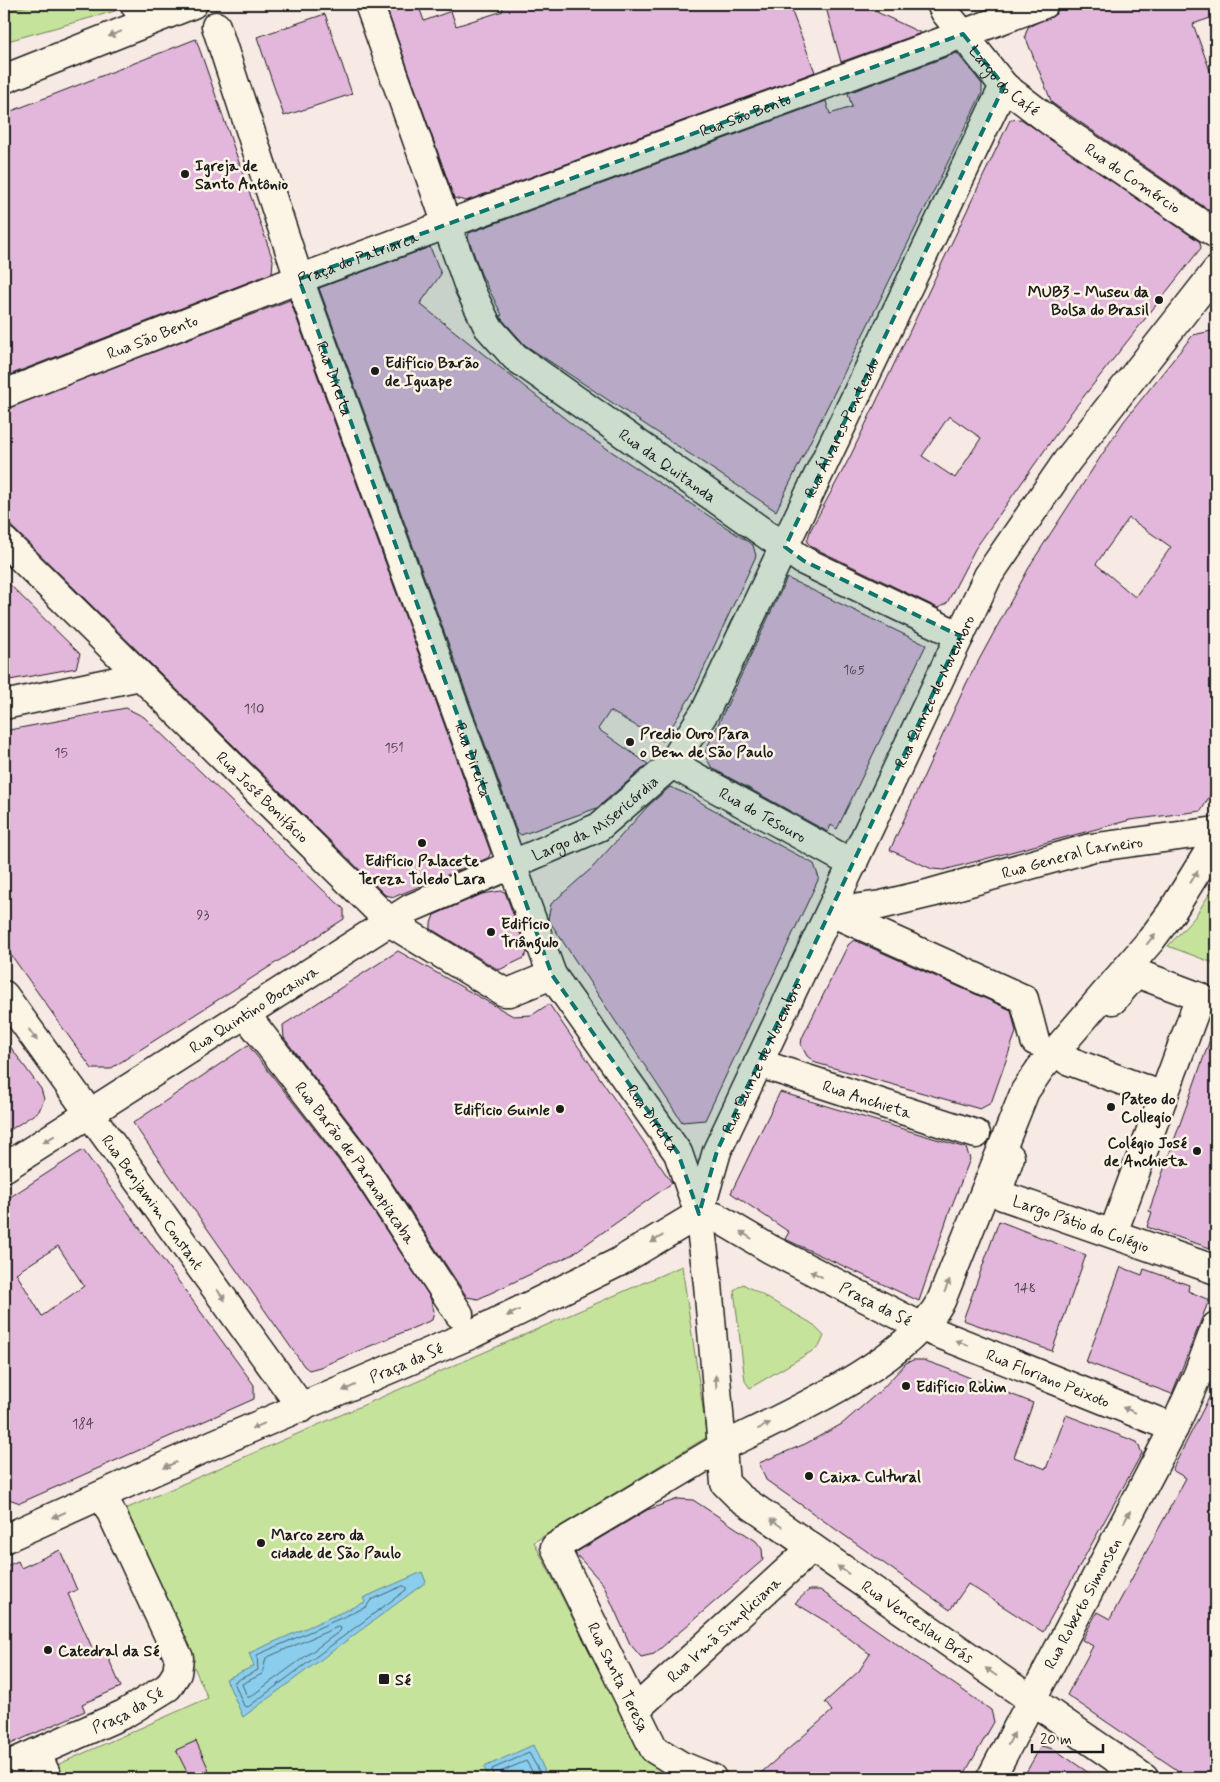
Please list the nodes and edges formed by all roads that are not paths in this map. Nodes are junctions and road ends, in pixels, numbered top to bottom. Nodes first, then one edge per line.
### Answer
1 (193, 4) edge
2 (369, 4) edge
3 (942, 4) edge
4 (1044, 4) edge
5 (141, 12) edge
6 (216, 26) dead end
7 (963, 34) junction
8 (4, 79) edge
9 (1004, 86) junction
10 (1051, 122) joint
11 (446, 224) junction
12 (1216, 234) edge
13 (1216, 270) edge
14 (299, 279) junction
15 (1208, 298) edge
16 (4, 394) edge
17 (4, 541) edge
18 (784, 547) junction
19 (960, 636) junction
20 (140, 676) junction
21 (4, 705) edge
22 (672, 764) junction
23 (1216, 832) edge
24 (1216, 840) edge
25 (853, 864) junction
26 (512, 865) junction
27 (831, 912) junction
28 (391, 923) junction
29 (552, 975) junction
30 (4, 995) edge
31 (246, 1015) junction
32 (1035, 1041) dead end
33 (1067, 1060) dead end
34 (758, 1063) junction
35 (1163, 1096) junction
36 (90, 1113) junction
37 (976, 1134) dead end
38 (4, 1168) edge
39 (699, 1214) junction
40 (1113, 1234) junction
41 (1216, 1270) edge
42 (459, 1314) dead end
43 (1216, 1326) edge
44 (922, 1327) junction
45 (302, 1408) junction
46 (1174, 1428) junction
47 (720, 1448) junction
48 (103, 1495) junction
49 (4, 1539) edge
50 (555, 1547) joint
51 (812, 1548) junction
52 (1031, 1700) junction
53 (636, 1710) junction
54 (36, 1753) junction
55 (4, 1767) edge
56 (48, 1778) edge
57 (712, 1778) edge
58 (991, 1778) edge
59 (1144, 1778) edge

1 - 5 street
2 - 11 street
3 - 7 street, Largo do Café
4 - 7 street, Rua São Bento
5 -> 8 street
6 - 14 street, Praça do Patriarca
7 - 9 street, Largo do Café
7 - 11 street, Rua São Bento
9 - 10 street, Largo do Café
9 - 18 street, Rua Álvares Penteado
10 - 12 street, Rua do Comércio
11 - 14 street, Praça do Patriarca
11 - 18 street, Rua da Quitanda
13 - 15 street, Rua Quinze de Novembro
14 - 16 street, Rua São Bento
14 - 26 street, Rua Direita
15 - 19 street, Rua Quinze de Novembro
17 - 20 street, Rua José Bonifácio
18 - 19 street, Rua da Quitanda
18 - 22 street, Rua Álvares Penteado
19 - 25 street, Rua Quinze de Novembro
20 - 21 street
20 - 28 street, Rua José Bonifácio
22 - 25 street, Rua do Tesouro
22 - 26 street, Largo da Misericórdia
23 - 27 street, Rua General Carneiro
44 -> 24 street
25 - 27 street, Rua Quinze de Novembro
26 - 28 street, Rua Quintino Bocaiuva
26 - 29 street, Rua Direita
27 - 32 street
27 - 34 street, Rua Quinze de Novembro
28 - 29 street, Rua José Bonifácio
28 - 31 street, Rua Quintino Bocaiuva
29 - 39 street, Rua Direita
30 -> 36 street, Rua Benjamim Constant
31 - 36 street, Rua Quintino Bocaiuva
31 - 42 street, Rua Barão de Paranapiacaba
33 - 35 street
34 - 37 street, Rua Anchieta
34 - 39 street, Rua Quinze de Novembro
35 - 40 street
35 - 40 street, Largo Pátio do Colégio
36 -> 38 street, Rua Quintino Bocaiuva
36 -> 45 street, Rua Benjamim Constant
44 -> 39 street, Praça da Sé
39 -> 45 street, Praça da Sé
47 -> 39 street
40 - 41 street, Largo Pátio do Colégio
43 - 46 street
46 -> 44 street, Rua Floriano Peixoto
47 -> 44 street, Praça da Sé
45 -> 48 street, Praça da Sé
52 -> 46 street, Rua Roberto Simonsen
47 - 50 street, Praça da Sé
51 -> 47 street, Rua Venceslau Brás
48 -> 49 street, Praça da Sé
48 - 54 street, Praça da Sé
50 - 53 street, Rua Santa Teresa
52 -> 51 street, Rua Venceslau Brás
51 - 53 street, Rua Irmã Simpliciana
58 -> 52 street, Rua Roberto Simonsen
52 - 59 street, Rua Venceslau Brás
53 - 57 street, Rua Santa Teresa
54 - 55 street, Praça da Sé
54 - 56 street

